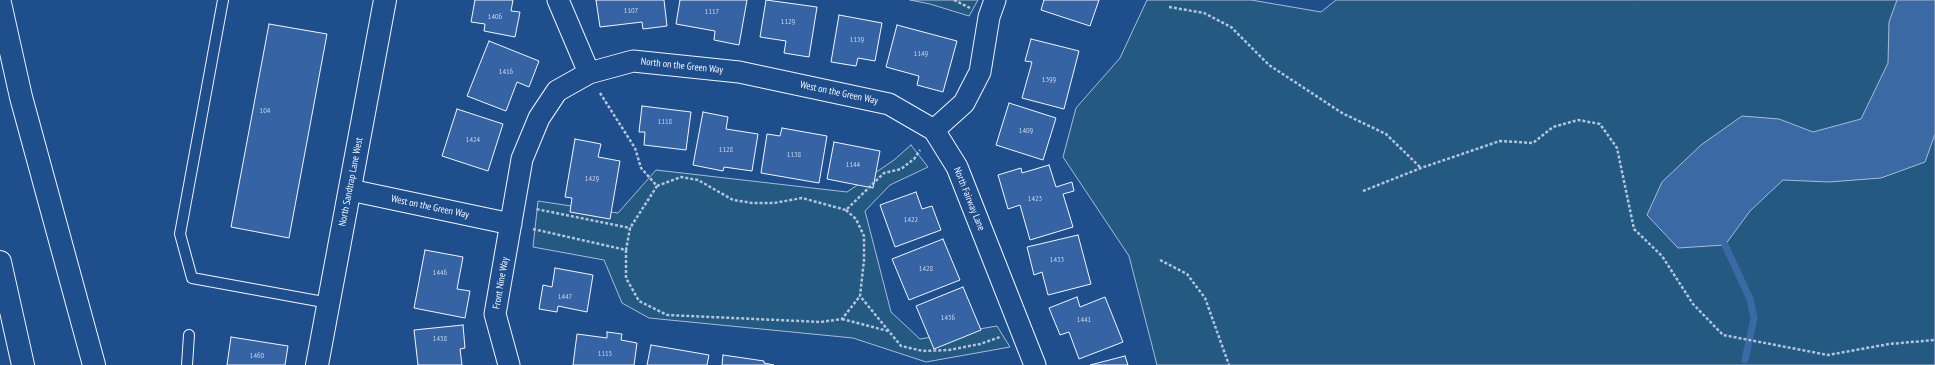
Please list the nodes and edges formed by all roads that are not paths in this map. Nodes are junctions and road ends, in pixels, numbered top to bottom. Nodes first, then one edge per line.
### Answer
1 (224, 0) edge
2 (385, 0) edge
3 (558, 0) edge
4 (995, 0) edge
5 (0, 3) edge
6 (739, 72) joint
7 (589, 73) junction
8 (934, 130) junction
9 (350, 190) junction
10 (513, 214) junction
11 (0, 262) edge
12 (329, 303) junction
13 (189, 335) dead end
14 (23, 365) edge
15 (94, 365) edge
16 (187, 365) edge
17 (317, 365) edge
18 (509, 365) edge
19 (1035, 365) edge

1 - 12 lane
2 - 9 main road, North Sandtrap Lane West
3 - 7 street
4 - 8 street
5 - 15 main road
6 - 7 street, North on the Green Way
6 - 8 street, West on the Green Way
7 - 10 street, North on the Green Way
8 - 19 street, North Fairway Lane
9 - 10 street, West on the Green Way
9 - 12 main road, North Sandtrap Lane West
10 - 18 street, Front Nine Way
11 - 14 main road
12 - 17 main road, North Sandtrap Lane West
13 - 16 lane

